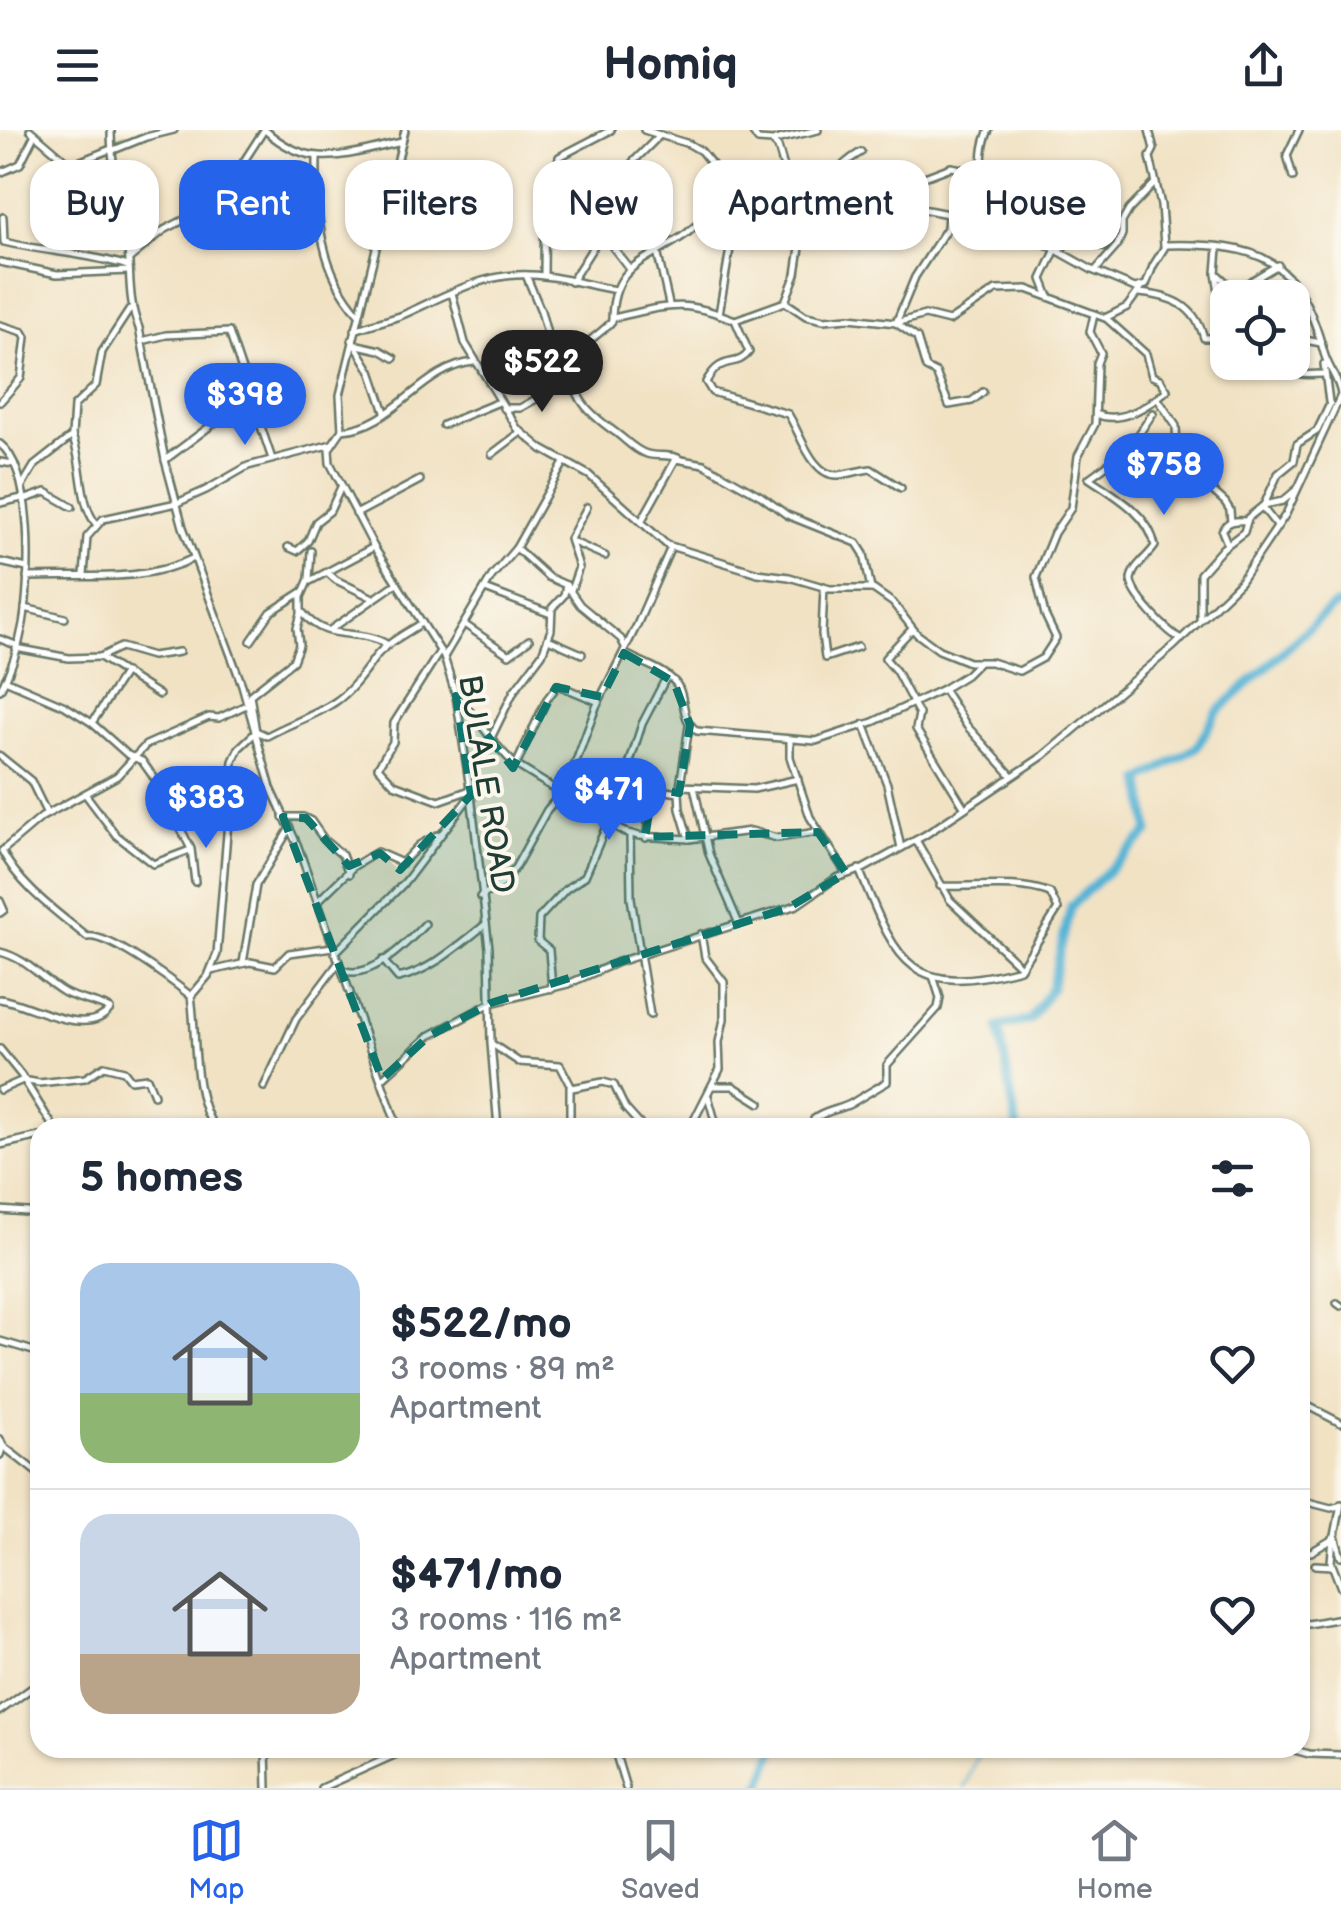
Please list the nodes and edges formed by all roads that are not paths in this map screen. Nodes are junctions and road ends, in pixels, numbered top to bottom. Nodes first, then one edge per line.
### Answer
1 (111, 130) edge
2 (174, 130) edge
3 (265, 130) edge
4 (405, 130) edge
5 (610, 130) edge
6 (644, 130) edge
7 (751, 130) edge
8 (818, 130) edge
9 (989, 130) edge
10 (1149, 130) edge
11 (1300, 130) edge
12 (32, 133) edge
13 (659, 136) junction
14 (772, 141) junction
15 (403, 142) junction
16 (111, 150) junction
17 (861, 152) dead end
18 (317, 158) joint
19 (558, 160) edge
20 (635, 160) edge
21 (711, 160) edge
22 (782, 160) edge
23 (850, 160) edge
24 (982, 160) edge
25 (0, 173) edge
26 (1293, 176) dead end
27 (1156, 183) junction
28 (929, 210) edge
29 (948, 214) joint
30 (3, 217) dead end
31 (693, 226) edge
32 (325, 246) edge
33 (1164, 246) junction
34 (1218, 248) junction
35 (545, 250) edge
36 (592, 250) edge
37 (615, 250) edge
38 (730, 250) edge
39 (800, 250) edge
40 (1056, 250) joint
41 (657, 251) junction
42 (0, 262) edge
43 (1278, 265) junction
44 (129, 266) junction
45 (629, 268) junction
46 (1095, 271) junction
47 (1216, 273) junction
48 (526, 275) junction
49 (544, 276) junction
50 (1261, 276) junction
51 (1217, 280) edge
52 (1224, 280) edge
53 (1255, 280) edge
54 (1260, 280) edge
55 (571, 282) junction
56 (616, 290) junction
57 (1140, 291) junction
58 (452, 293) junction
59 (1049, 297) junction
60 (786, 302) junction
61 (669, 304) junction
62 (131, 308) junction
63 (359, 314) junction
64 (719, 315) junction
65 (1094, 316) junction
66 (613, 318) junction
67 (1106, 318) junction
68 (735, 320) junction
69 (896, 323) junction
70 (0, 326) edge
71 (355, 330) junction
72 (1210, 338) edge
73 (142, 341) junction
74 (1310, 341) edge
75 (354, 342) junction
76 (1321, 343) junction
77 (1324, 356) junction
78 (394, 358) dead end
79 (474, 362) junction
80 (1310, 374) edge
81 (1324, 374) junction
82 (573, 378) junction
83 (561, 386) junction
84 (983, 392) dead end
85 (249, 397) junction
86 (1158, 398) junction
87 (0, 402) edge
88 (1330, 404) junction
89 (501, 405) junction
90 (385, 412) junction
91 (1153, 413) dead end
92 (1332, 413) junction
93 (1096, 414) junction
94 (443, 425) dead end
95 (342, 430) junction
96 (522, 432) junction
97 (72, 436) junction
98 (0, 444) edge
99 (332, 444) junction
100 (492, 454) dead end
101 (678, 458) junction
102 (272, 459) junction
103 (165, 460) junction
104 (564, 461) junction
105 (0, 462) edge
106 (14, 464) junction
107 (34, 466) junction
108 (16, 472) junction
109 (420, 480) dead end
110 (342, 487) junction
111 (902, 488) dead end
112 (1298, 488) junction
113 (20, 489) junction
114 (23, 499) junction
115 (0, 503) edge
116 (177, 503) junction
117 (1263, 506) junction
118 (72, 507) dead end
119 (588, 507) dead end
120 (356, 514) junction
121 (642, 520) junction
122 (1247, 521) junction
123 (1230, 522) junction
124 (96, 524) junction
125 (1277, 526) junction
126 (570, 541) junction
127 (1228, 544) junction
128 (288, 547) dead end
129 (374, 547) junction
130 (671, 547) junction
131 (516, 548) junction
132 (311, 551) dead end
133 (605, 556) dead end
134 (194, 558) junction
135 (0, 562) edge
136 (27, 568) junction
137 (328, 572) junction
138 (84, 575) junction
139 (26, 577) junction
140 (308, 583) junction
141 (397, 583) junction
142 (824, 586) junction
143 (568, 588) junction
144 (485, 589) junction
145 (870, 589) junction
146 (302, 592) junction
147 (374, 598) junction
148 (25, 608) junction
149 (302, 610) junction
150 (551, 614) junction
151 (65, 618) dead end
152 (1200, 620) junction
153 (422, 624) junction
154 (464, 624) junction
155 (912, 629) junction
156 (326, 632) junction
157 (0, 639) edge
158 (548, 639) junction
159 (1182, 639) junction
160 (528, 640) dead end
161 (251, 641) dead end
162 (388, 645) junction
163 (17, 647) junction
164 (858, 647) dead end
165 (625, 650) junction
166 (179, 652) dead end
167 (442, 654) junction
168 (582, 654) dead end
169 (100, 657) junction
170 (978, 663) junction
171 (124, 672) junction
172 (667, 676) junction
173 (5, 680) junction
174 (942, 689) junction
175 (0, 690) edge
176 (159, 695) dead end
177 (456, 696) junction
178 (599, 702) junction
179 (913, 702) junction
180 (244, 706) dead end
181 (92, 723) junction
182 (864, 724) junction
183 (690, 725) junction
184 (255, 732) junction
185 (491, 738) junction
186 (790, 740) junction
187 (0, 756) edge
188 (133, 757) junction
189 (516, 765) junction
190 (1012, 777) junction
191 (625, 778) junction
192 (798, 778) junction
193 (652, 788) junction
194 (694, 788) junction
195 (680, 789) junction
196 (471, 793) junction
197 (559, 794) junction
198 (86, 796) junction
199 (964, 807) junction
200 (48, 815) junction
201 (283, 816) junction
202 (601, 817) junction
203 (608, 822) junction
204 (290, 828) junction
205 (440, 832) junction
206 (818, 832) junction
207 (630, 834) junction
208 (704, 836) junction
209 (646, 838) junction
210 (690, 839) junction
211 (916, 840) junction
212 (900, 848) junction
213 (190, 850) junction
214 (1, 852) edge
215 (860, 870) junction
216 (846, 873) junction
217 (349, 874) junction
218 (195, 882) dead end
219 (940, 886) junction
220 (480, 897) junction
221 (0, 901) edge
222 (318, 901) junction
223 (0, 913) edge
224 (425, 924) dead end
225 (486, 924) junction
226 (739, 924) junction
227 (701, 934) junction
228 (334, 950) junction
229 (0, 952) edge
230 (640, 955) junction
231 (384, 960) junction
232 (339, 962) junction
233 (243, 963) junction
234 (1021, 968) junction
235 (211, 970) junction
236 (342, 970) junction
237 (932, 976) junction
238 (552, 988) junction
239 (190, 996) junction
240 (0, 999) edge
241 (491, 1003) junction
242 (650, 1016) dead end
243 (491, 1044) junction
244 (0, 1050) edge
245 (382, 1079) junction
246 (23, 1080) junction
247 (714, 1086) junction
248 (264, 1087) dead end
249 (570, 1087) junction
250 (0, 1090) edge
251 (154, 1095) dead end
252 (708, 1096) junction
253 (760, 1102) dead end
254 (48, 1118) edge
255 (211, 1118) edge
256 (395, 1118) edge
257 (497, 1118) edge
258 (570, 1118) edge
259 (634, 1118) edge
260 (696, 1118) edge
261 (714, 1118) edge
262 (815, 1118) edge
263 (30, 1138) edge
264 (0, 1145) edge
265 (0, 1210) edge
266 (30, 1212) edge
267 (0, 1341) edge
268 (30, 1350) edge
269 (1310, 1407) edge
270 (1341, 1423) edge
271 (1, 1443) edge
272 (0, 1455) edge
273 (30, 1467) edge
274 (1310, 1503) edge
275 (1340, 1505) edge
276 (1334, 1538) junction
277 (1311, 1552) dead end
278 (1341, 1557) edge
279 (1330, 1564) junction
280 (1315, 1565) dead end
281 (1341, 1588) edge
282 (1341, 1618) edge
283 (1310, 1623) edge
284 (30, 1689) edge
285 (0, 1711) edge
286 (1310, 1754) edge
287 (1341, 1755) edge
288 (266, 1758) edge
289 (388, 1758) edge
290 (617, 1758) edge
291 (267, 1788) edge
292 (321, 1788) edge
293 (626, 1788) edge

1 - 16 street
2 - 16 street
3 - 18 street
3 - 44 street
4 - 15 street
5 - 19 street
6 - 13 street
7 - 14 street
8 - 14 street
9 - 24 street
10 - 27 street
11 - 26 street
12 - 16 street
12 - 25 street
13 - 20 street
13 - 21 street
14 - 22 street
15 - 18 street
15 - 63 street
16 - 44 street
17 - 23 street
27 - 33 street
27 - 46 street
28 - 29 street
29 - 69 street
30 - 44 street
31 - 41 street
32 - 63 street
33 - 34 street
33 - 57 street
34 - 43 street
34 - 47 street
35 - 49 street
36 - 55 street
37 - 45 street
38 - 64 street
39 - 60 street
40 - 46 street
40 - 59 street
41 - 45 street
41 - 61 street
42 - 44 street
43 - 50 street
43 - 76 street
44 - 62 street
45 - 56 street
46 - 57 street
47 - 51 street
47 - 52 street
48 - 49 street
48 - 58 street
48 - 83 street
49 - 55 street
50 - 53 street
50 - 54 street
55 - 56 street
56 - 66 street
57 - 67 street
57 - 72 street
58 - 71 street
58 - 79 street
59 - 65 street
59 - 69 street
60 - 68 street
60 - 69 street
61 - 64 street
61 - 66 street
62 - 73 street
62 - 97 street
63 - 71 street
64 - 68 street
65 - 67 street
65 - 93 street
66 - 82 street
67 - 86 street
68 - 111 street
69 - 84 street
70 - 87 street
71 - 75 street
73 - 85 street
73 - 103 street
74 - 76 street
75 - 78 street
75 - 90 street
75 - 95 street
76 - 77 street
77 - 81 street
77 - 92 street
79 - 89 street
79 - 90 street
80 - 81 street
81 - 88 street
82 - 83 street
82 - 101 street
83 - 89 street
85 - 102 street
85 - 103 street
86 - 93 street
86 - 123 street
88 - 92 street
88 - 117 street
89 - 94 street
89 - 96 street
90 - 95 street
91 - 159 street
92 - 112 street
93 - 170 street
95 - 99 street
96 - 100 street
96 - 104 street
97 - 107 street
97 - 124 street
98 - 106 street
99 - 102 street
99 - 110 street, BULALE ROAD
101 - 121 street
101 - 145 street
102 - 116 street
103 - 116 street
104 - 121 street
104 - 131 street
105 - 106 street
106 - 108 street
107 - 108 street
107 - 113 street
108 - 113 street
109 - 120 street
110 - 120 street, BULALE ROAD
110 - 128 street
112 - 117 street
112 - 125 street
113 - 114 street
114 - 115 street
114 - 118 street
114 - 136 street
116 - 124 street
116 - 134 street
117 - 122 street
117 - 125 street
119 - 126 street
120 - 129 street, BULALE ROAD
121 - 130 street
122 - 123 street
122 - 127 street
123 - 127 street
124 - 138 street
125 - 152 street
126 - 133 street
126 - 143 street
127 - 152 street
129 - 137 street
129 - 141 street, BULALE ROAD
130 - 142 street
130 - 165 street
131 - 143 street
131 - 144 street
132 - 140 street
134 - 138 street
134 - 184 street
135 - 136 street
136 - 139 street
137 - 140 street
137 - 147 street
138 - 139 street
139 - 148 street
140 - 146 street
141 - 147 street
141 - 153 street, BULALE ROAD
142 - 145 street
142 - 164 street
143 - 150 street
143 - 165 street
144 - 150 street
144 - 154 street
145 - 155 street
146 - 149 street
146 - 161 street
147 - 156 street
148 - 151 street
148 - 163 street
149 - 156 street
149 - 184 street
150 - 158 street
152 - 159 street
153 - 162 street
153 - 167 street, BULALE ROAD
154 - 160 street
154 - 167 street
155 - 170 street
155 - 179 street
156 - 162 street
157 - 163 street
158 - 168 street
158 - 185 street
159 - 190 street
162 - 184 street
163 - 169 street
163 - 173 street
165 - 172 street
165 - 178 street
166 - 169 street
167 - 177 street, BULALE ROAD
167 - 196 street
169 - 171 street
170 - 174 street
171 - 176 street
171 - 181 street
172 - 183 street
172 - 191 street
173 - 175 street
173 - 181 street
174 - 179 street
174 - 190 street
177 - 185 street
177 - 196 street, BULALE ROAD
178 - 189 street
178 - 197 street
179 - 182 street
179 - 199 street
180 - 188 street
181 - 188 street
182 - 186 street
182 - 212 street
183 - 186 street
183 - 195 street
184 - 201 street
184 - 235 street
185 - 189 street
186 - 192 street
187 - 200 street
188 - 198 street
188 - 213 street
189 - 197 street
190 - 199 street
191 - 193 street
191 - 202 street
192 - 194 street
192 - 206 street
193 - 195 street
193 - 209 street
194 - 195 street
194 - 208 street
195 - 210 street
196 - 205 street
196 - 220 street, BULALE ROAD
197 - 202 street
197 - 220 street
198 - 200 street
198 - 213 street
199 - 211 street
200 - 214 street
201 - 204 street
201 - 217 street
202 - 203 street
203 - 207 street
203 - 238 street
204 - 222 street
204 - 233 street
205 - 217 street
205 - 228 street
206 - 208 street
206 - 216 street
207 - 209 street
207 - 230 street
208 - 210 street
208 - 226 street
209 - 210 street
211 - 212 street
211 - 219 street
212 - 215 street
213 - 218 street
214 - 239 street
215 - 216 street
215 - 237 street
216 - 226 street
217 - 222 street
219 - 234 street
219 - 234 street
220 - 225 street, BULALE ROAD
221 - 223 street
222 - 228 street
224 - 231 street
225 - 231 street
225 - 241 street, BULALE ROAD
226 - 227 street
227 - 230 street
227 - 247 street
228 - 232 street
228 - 233 street
229 - 240 street
230 - 238 street
230 - 242 street
231 - 236 street
232 - 236 street
232 - 248 street
233 - 235 street
234 - 237 street
235 - 239 street
236 - 245 street
237 - 262 street
238 - 241 street
239 - 255 street
241 - 243 street, BULALE ROAD
241 - 245 street
243 - 249 street
243 - 257 street, BULALE ROAD
244 - 246 street
245 - 256 street
246 - 250 street
246 - 251 street
246 - 254 street
247 - 252 street
247 - 253 street
249 - 258 street
249 - 259 street
252 - 260 street
252 - 261 street
263 - 264 street
265 - 266 street
267 - 268 street
269 - 270 street
271 - 272 street
271 - 273 street
274 - 275 street
275 - 276 street
276 - 277 street
276 - 278 street
276 - 279 street
279 - 280 street
279 - 281 street
282 - 283 street
284 - 285 street
286 - 287 street
288 - 291 street
289 - 292 street
290 - 293 street

